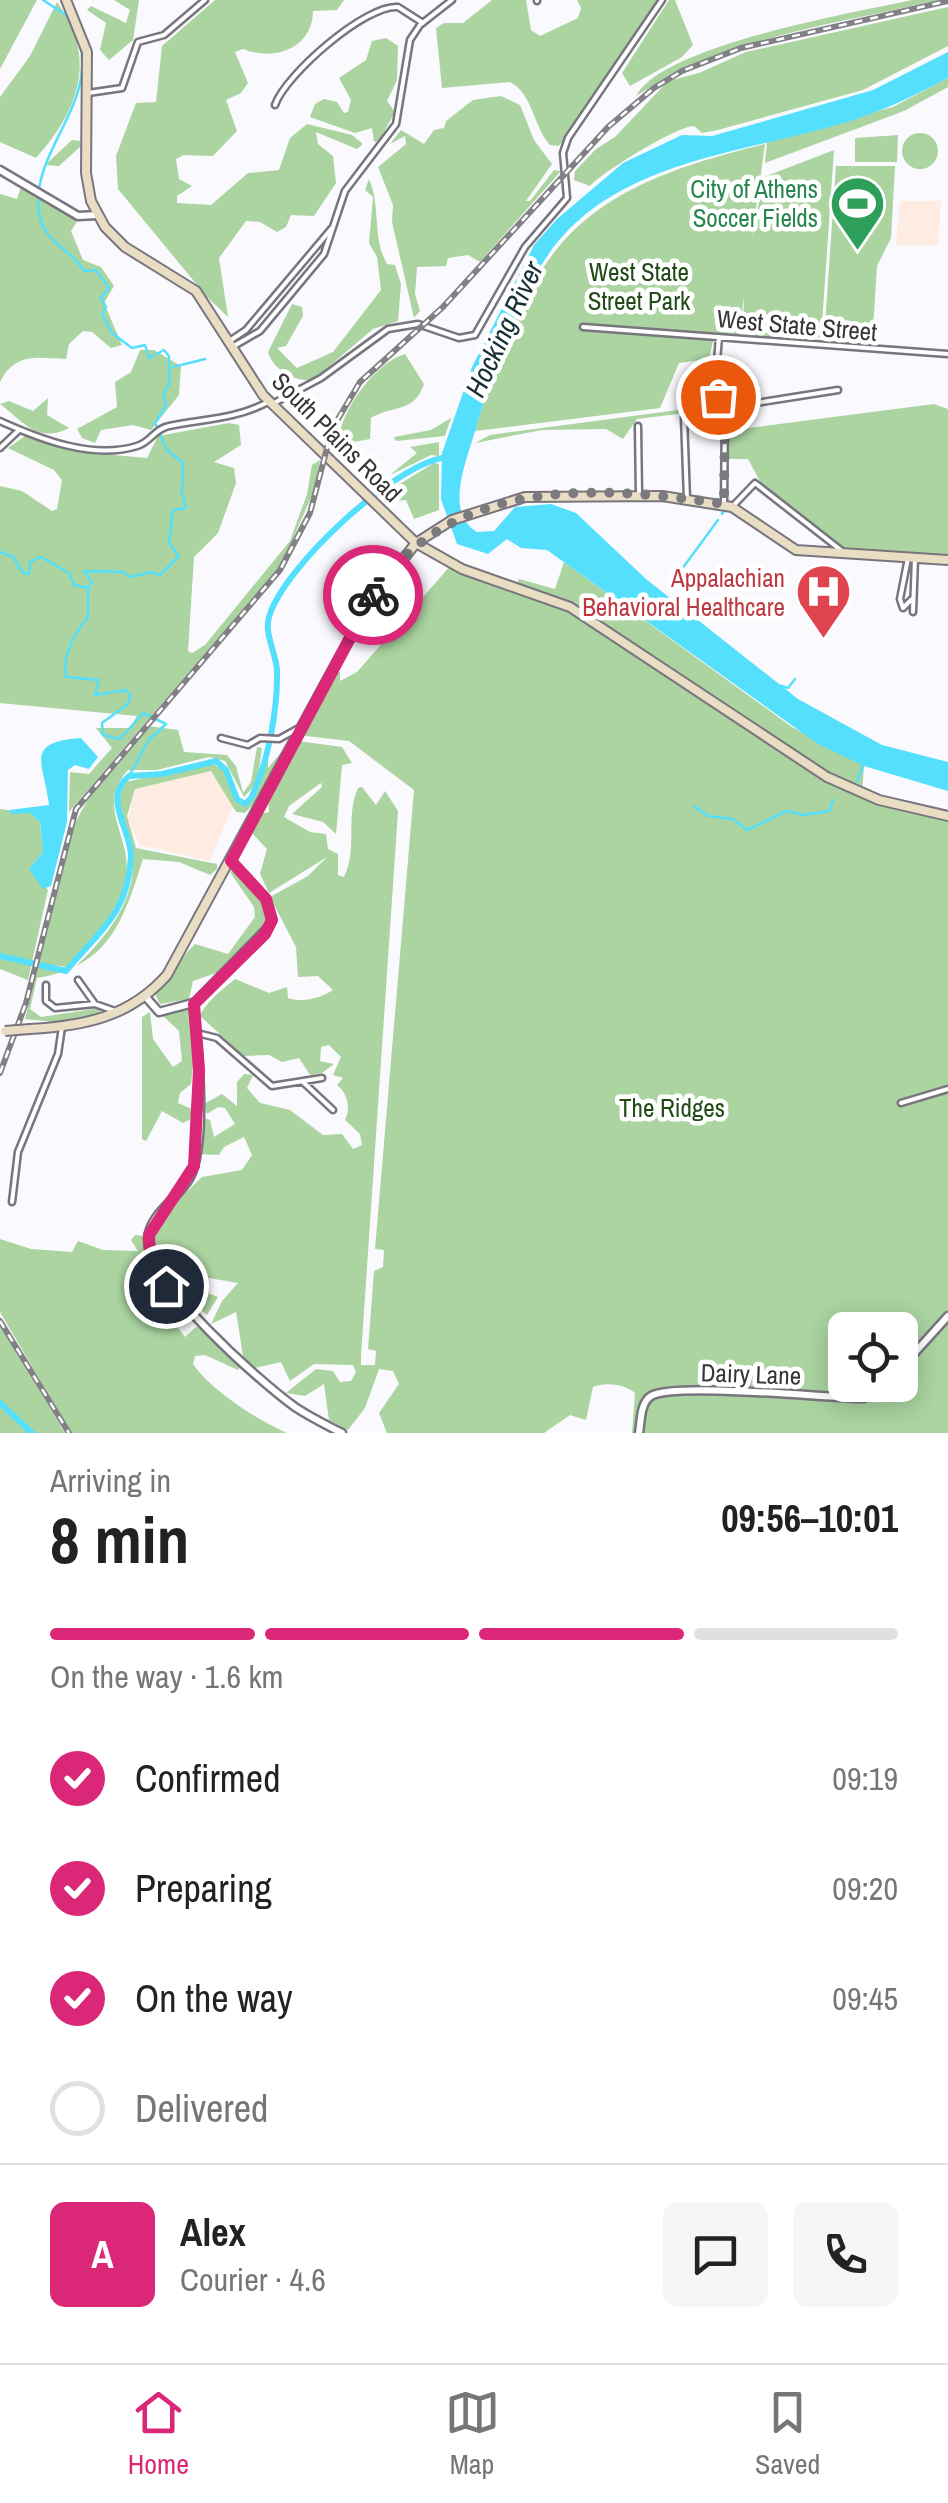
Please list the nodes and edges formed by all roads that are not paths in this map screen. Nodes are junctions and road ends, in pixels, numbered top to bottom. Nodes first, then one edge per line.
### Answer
1 (66, 0) edge
2 (205, 0) edge
3 (452, 0) edge
4 (662, 0) edge
5 (423, 23) junction
6 (88, 93) junction
7 (275, 104) dead end
8 (0, 170) edge
9 (97, 215) junction
10 (335, 224) junction
11 (583, 327) dead end
12 (719, 336) junction
13 (232, 343) junction
14 (948, 354) edge
15 (838, 390) dead end
16 (270, 403) junction
17 (724, 408) junction
18 (684, 417) dead end
19 (0, 422) edge
20 (638, 426) dead end
21 (19, 430) junction
22 (0, 448) edge
23 (639, 495) junction
24 (687, 499) junction
25 (728, 506) junction
26 (416, 544) junction
27 (843, 553) junction
28 (911, 558) junction
29 (948, 560) edge
30 (906, 580) junction
31 (913, 581) junction
32 (912, 599) junction
33 (913, 612) dead end
34 (301, 728) junction
35 (221, 738) dead end
36 (948, 816) edge
37 (231, 861) junction
38 (78, 980) dead end
39 (46, 985) dead end
40 (145, 996) junction
41 (95, 1004) junction
42 (194, 1004) junction
43 (117, 1014) junction
44 (62, 1027) junction
45 (2, 1031) edge
46 (197, 1033) junction
47 (322, 1078) dead end
48 (303, 1082) junction
49 (948, 1088) edge
50 (900, 1103) dead end
51 (334, 1110) dead end
52 (12, 1202) dead end
53 (948, 1316) edge
54 (918, 1348) edge
55 (828, 1397) edge
56 (342, 1433) edge
57 (639, 1433) edge

1 - 6 main road
2 - 6 street
3 - 5 street
4 - 16 street
5 - 7 street
5 - 10 street
6 - 9 main road
8 - 9 street
9 - 13 main road, South Plains Road
10 - 13 street
10 - 13 street
11 - 12 street, West State Street
12 - 14 street, West State Street
12 - 17 street
13 - 16 main road, South Plains Road
15 - 17 street
16 - 21 street
16 - 26 main road, South Plains Road
17 - 25 street
18 - 24 street
19 - 21 street
20 - 23 street
21 - 22 street
23 - 24 main road
23 - 26 main road
24 - 25 main road
25 - 27 main road
25 - 27 street
26 - 34 main road
26 - 36 main road, South Plains Road
27 - 28 main road
28 - 29 main road
28 - 30 street
28 - 31 street
30 - 31 street
30 - 32 street
31 - 32 street
32 - 33 street
34 - 35 street
34 - 37 main road
37 - 40 main road
37 - 42 street
38 - 41 street
39 - 41 street
40 - 42 street
40 - 43 main road
41 - 43 street
42 - 46 street
43 - 44 main road
44 - 45 main road, bridge
44 - 52 street
46 - 48 street
46 - 56 street
47 - 48 street
48 - 51 street
49 - 50 street
53 - 54 street
55 - 57 street, Dairy Lane

